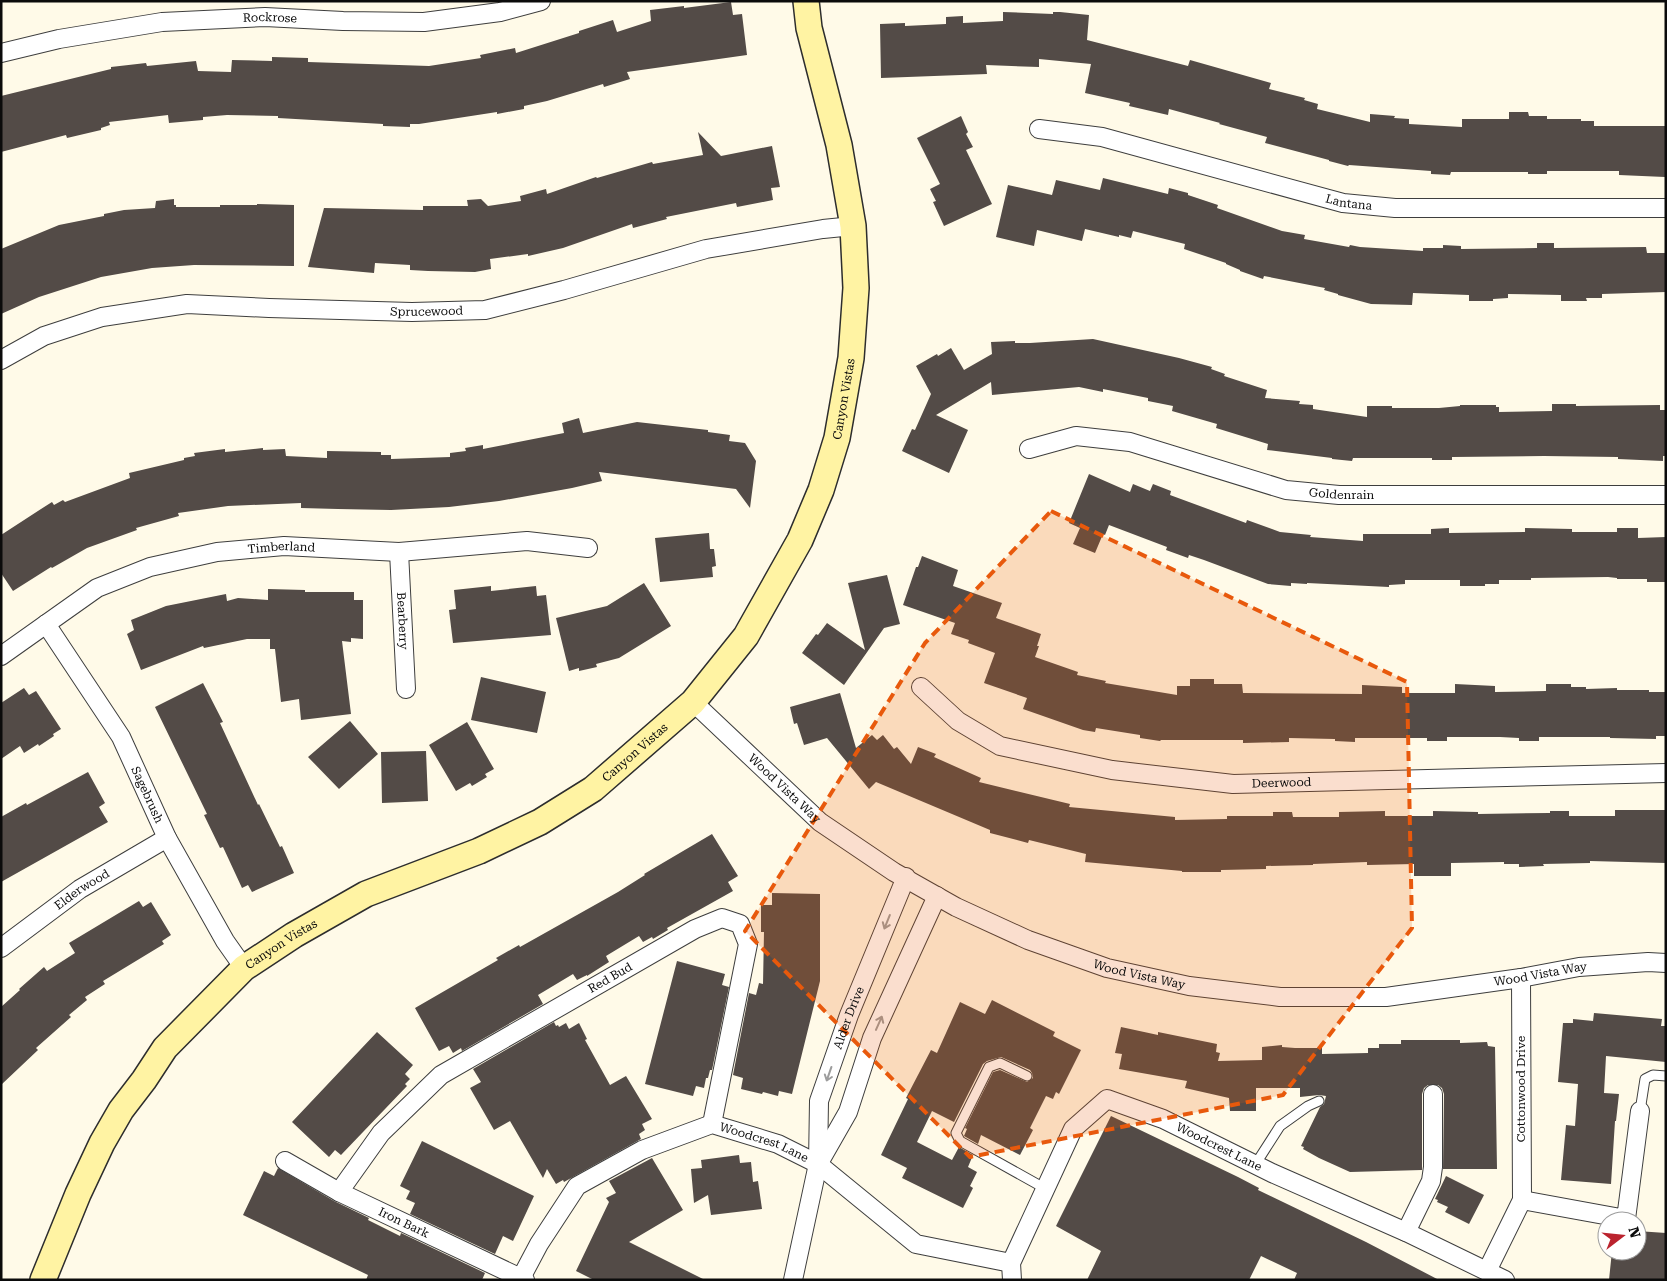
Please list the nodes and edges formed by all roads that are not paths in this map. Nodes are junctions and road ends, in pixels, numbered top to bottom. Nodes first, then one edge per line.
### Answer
1 (540, 1) edge
2 (806, 1) edge
3 (1, 53) edge
4 (1039, 129) dead end
5 (1666, 208) edge
6 (853, 226) junction
7 (1, 360) edge
8 (1029, 449) dead end
9 (1666, 495) edge
10 (588, 548) dead end
11 (399, 552) junction
12 (46, 624) junction
13 (1, 656) edge
14 (921, 687) dead end
15 (406, 689) dead end
16 (694, 702) junction
17 (1666, 773) edge
18 (166, 838) junction
19 (906, 877) junction
20 (938, 896) junction
21 (1, 948) edge
22 (1666, 963) edge
23 (244, 968) junction
24 (1521, 978) junction
25 (1027, 1076) dead end
26 (1666, 1076) edge
27 (1433, 1094) dead end
28 (1319, 1101) dead end
29 (1640, 1111) joint
30 (712, 1124) junction
31 (284, 1161) dead end
32 (818, 1164) junction
33 (1255, 1165) junction
34 (1046, 1189) junction
35 (339, 1192) junction
36 (1522, 1200) junction
37 (1406, 1232) junction
38 (1487, 1271) junction
39 (1012, 1272) edge
40 (523, 1279) edge
41 (43, 1280) edge
42 (793, 1280) edge
43 (1504, 1280) edge

1 - 3 street, Rockrose
2 - 6 street, Canyon Vistas
4 - 5 street, Lantana
6 - 7 street, Sprucewood
6 - 16 street, Canyon Vistas
8 - 9 street, Goldenrain
10 - 11 street, Timberland
11 - 12 street, Timberland
11 - 15 street, Bearberry
12 - 13 street, Timberland
12 - 18 street, Sagebrush
14 - 17 street, Deerwood
16 - 19 street, Wood Vista Way
16 - 23 street, Canyon Vistas
18 - 21 street, Elderwood
18 - 23 street, Sagebrush
19 - 20 street, Wood Vista Way
19 -> 32 street, Alder Drive
20 - 24 street, Wood Vista Way
32 -> 20 street, Alder Drive
22 - 24 street, Wood Vista Way
23 - 41 street, Canyon Vistas
24 - 36 street, Cottonwood Drive
25 - 34 lane
26 - 29 lane
27 - 37 street
28 - 33 lane
29 - 36 street
30 - 32 street, Woodcrest Lane
30 - 35 street, Red Bud
30 - 40 street, Woodcrest Lane
31 - 35 street, Iron Bark
32 - 39 street, Woodcrest Lane
32 - 42 street, Alder Drive
33 - 34 street, Woodcrest Lane
33 - 37 street, Woodcrest Lane
34 - 39 street, Woodcrest Lane
35 - 40 street, Iron Bark
36 - 38 street, Cottonwood Drive
37 - 38 street, Woodcrest Lane
38 - 43 street, Woodcrest Lane

